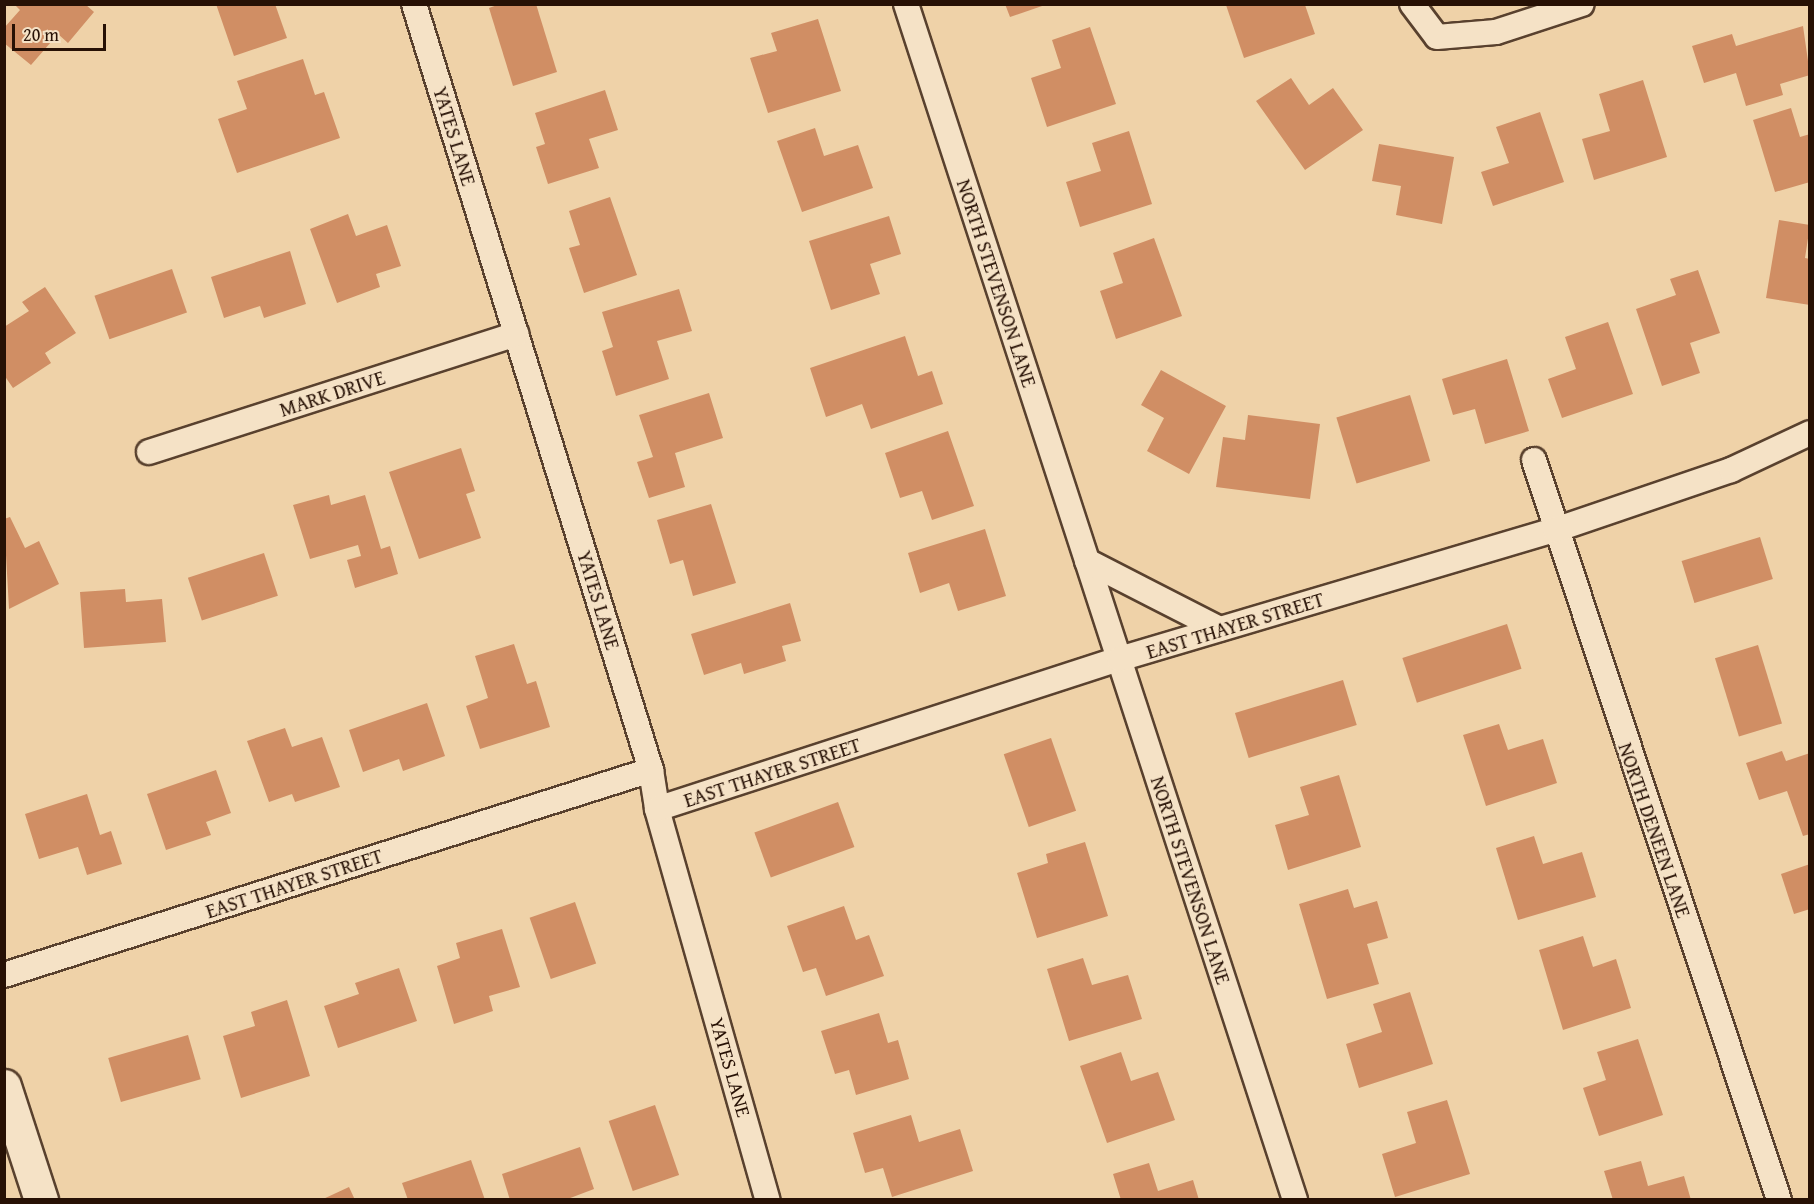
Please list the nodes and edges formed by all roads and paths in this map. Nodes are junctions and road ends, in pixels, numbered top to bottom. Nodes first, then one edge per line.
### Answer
1 (414, 4) edge
2 (906, 4) edge
3 (1412, 4) edge
4 (1582, 4) edge
5 (516, 334) junction
6 (1809, 433) edge
7 (149, 452) dead end
8 (1534, 460) dead end
9 (1555, 530) junction
10 (1087, 561) junction
11 (1220, 629) junction
12 (1119, 659) junction
13 (651, 770) junction
14 (657, 809) junction
15 (4, 975) edge
16 (4, 1086) edge
17 (41, 1200) edge
18 (768, 1200) edge
19 (1295, 1200) edge
20 (1779, 1200) edge

1 - 5 street, YATES LANE
2 - 10 street, NORTH STEVENSON LANE
3 - 4 street
5 - 7 street, MARK DRIVE
5 - 13 street, YATES LANE
6 - 9 street, EAST THAYER STREET
8 - 9 street, NORTH DENEEN LANE
9 - 11 street, EAST THAYER STREET
9 - 20 street, NORTH DENEEN LANE
10 - 11 street
10 - 12 street, NORTH STEVENSON LANE
11 - 12 street, EAST THAYER STREET
12 - 14 street, EAST THAYER STREET
12 - 19 street, NORTH STEVENSON LANE
13 - 14 street, YATES LANE
13 - 15 street, EAST THAYER STREET
14 - 18 street, YATES LANE
16 - 17 main road

